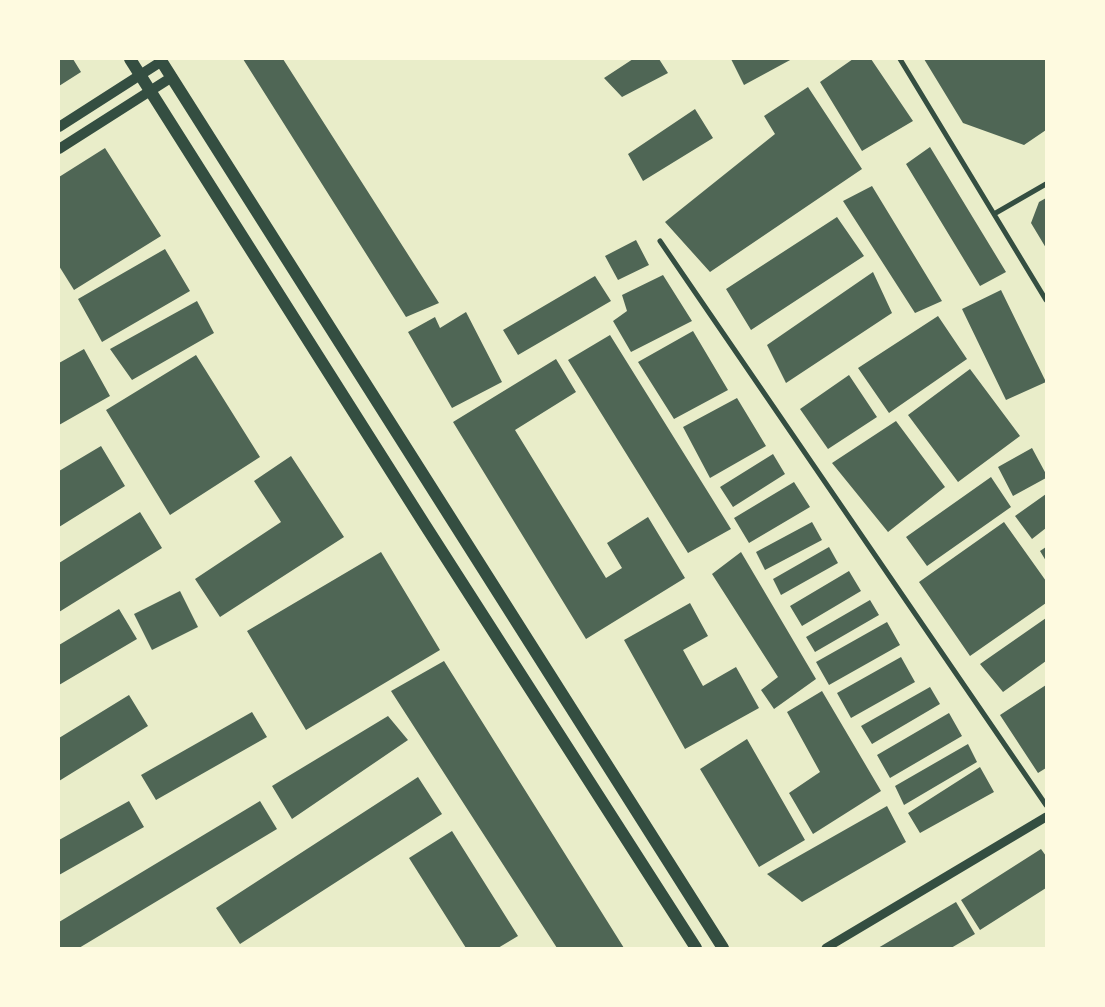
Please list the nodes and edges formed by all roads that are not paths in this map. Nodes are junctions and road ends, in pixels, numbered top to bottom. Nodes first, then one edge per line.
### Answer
1 (130, 59) edge
2 (900, 59) edge
3 (161, 60) edge
4 (140, 75) junction
5 (172, 77) junction
6 (150, 91) junction
7 (59, 127) edge
8 (59, 149) edge
9 (1046, 184) edge
10 (994, 214) junction
11 (660, 240) dead end
12 (1046, 300) edge
13 (1046, 805) edge
14 (1046, 817) edge
15 (696, 948) edge
16 (722, 948) edge
17 (826, 948) edge

1 - 4 main road
2 - 10 street
3 - 4 main road
3 - 5 main road
4 - 6 main road
4 - 7 main road
5 - 6 main road
5 - 16 main road
6 - 8 main road
6 - 15 main road
9 - 10 street
10 - 12 street
11 - 13 street
14 - 17 street

